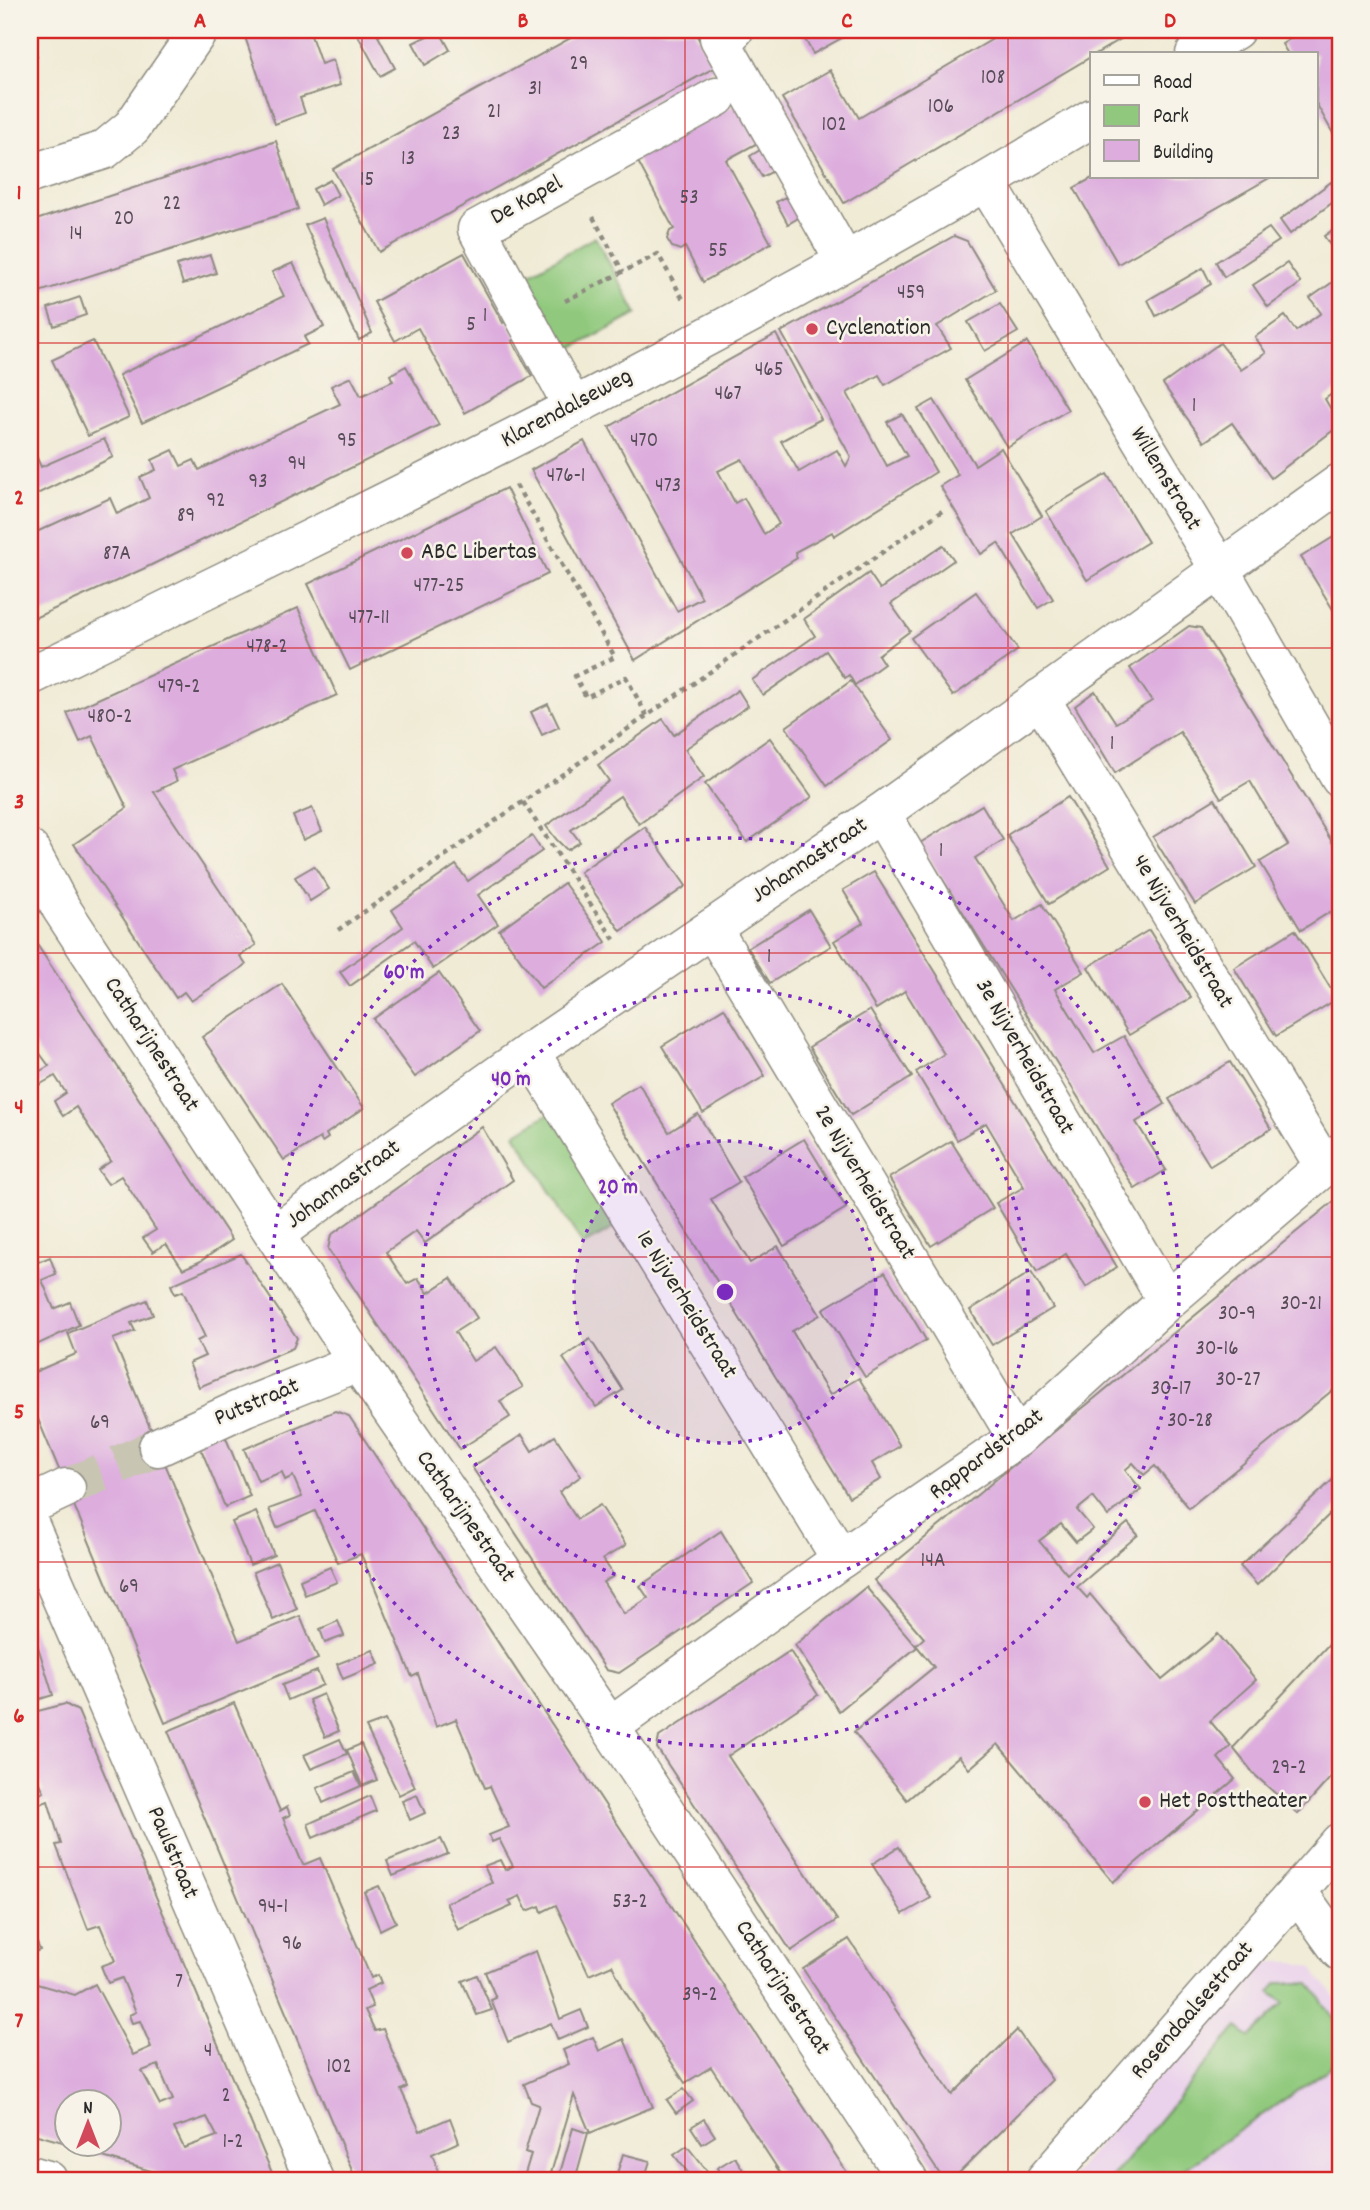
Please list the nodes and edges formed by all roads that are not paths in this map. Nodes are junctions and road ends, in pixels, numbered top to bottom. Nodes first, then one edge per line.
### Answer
1 (199, 30) edge
2 (1235, 30) edge
3 (727, 34) edge
4 (1198, 52) edge
5 (717, 97) dead end
6 (1090, 119) edge
7 (30, 174) edge
8 (986, 183) junction
9 (844, 260) junction
10 (573, 407) junction
11 (1340, 482) edge
12 (1220, 570) junction
13 (30, 676) edge
14 (1040, 698) junction
15 (1340, 778) edge
16 (881, 813) junction
17 (30, 850) edge
18 (712, 928) junction
19 (530, 1052) junction
20 (1332, 1160) edge
21 (275, 1234) junction
22 (1167, 1301) junction
23 (358, 1362) junction
24 (1017, 1438) junction
25 (158, 1447) tunnel mouth
26 (66, 1488) tunnel mouth
27 (30, 1505) edge
28 (30, 1526) edge
29 (841, 1559) junction
30 (610, 1727) junction
31 (1340, 1842) edge
32 (1297, 1891) junction
33 (1340, 1951) edge
34 (30, 2175) edge
35 (48, 2180) edge
36 (314, 2180) edge
37 (908, 2180) edge
38 (1045, 2180) edge

1 - 7 street
2 - 4 street
3 - 9 street
5 - 10 street, De Kapel
6 - 8 street, Klarendalseweg
8 - 9 street, Klarendalseweg
8 - 12 street, Willemstraat
9 - 10 street, Klarendalseweg
10 - 13 street, Klarendalseweg
11 - 12 street, Johannastraat
12 - 14 street, Johannastraat
12 - 15 street, Willemstraat
14 - 16 street, Johannastraat
14 - 20 street, 4e Nijverheidstraat
16 - 18 street, Johannastraat
16 - 22 street, 3e Nijverheidstraat
17 - 21 street, Catharijnestraat
18 - 19 street, Johannastraat
18 - 24 street, 2e Nijverheidstraat
19 - 21 street, Johannastraat
19 - 29 street, 1e Nijverheidstraat
20 - 22 street, Rappardstraat
21 - 23 street, Catharijnestraat
22 - 24 street, Rappardstraat
23 - 25 street, Putstraat
23 - 30 street, Catharijnestraat
24 - 29 street, Rappardstraat
26 - 27 street
28 - 36 street, Paulstraat
29 - 30 street, Rappardstraat
30 - 37 street, Catharijnestraat
31 - 32 street, Rosendaalsestraat
32 - 33 street
32 - 38 street, Rosendaalsestraat
34 - 35 street

